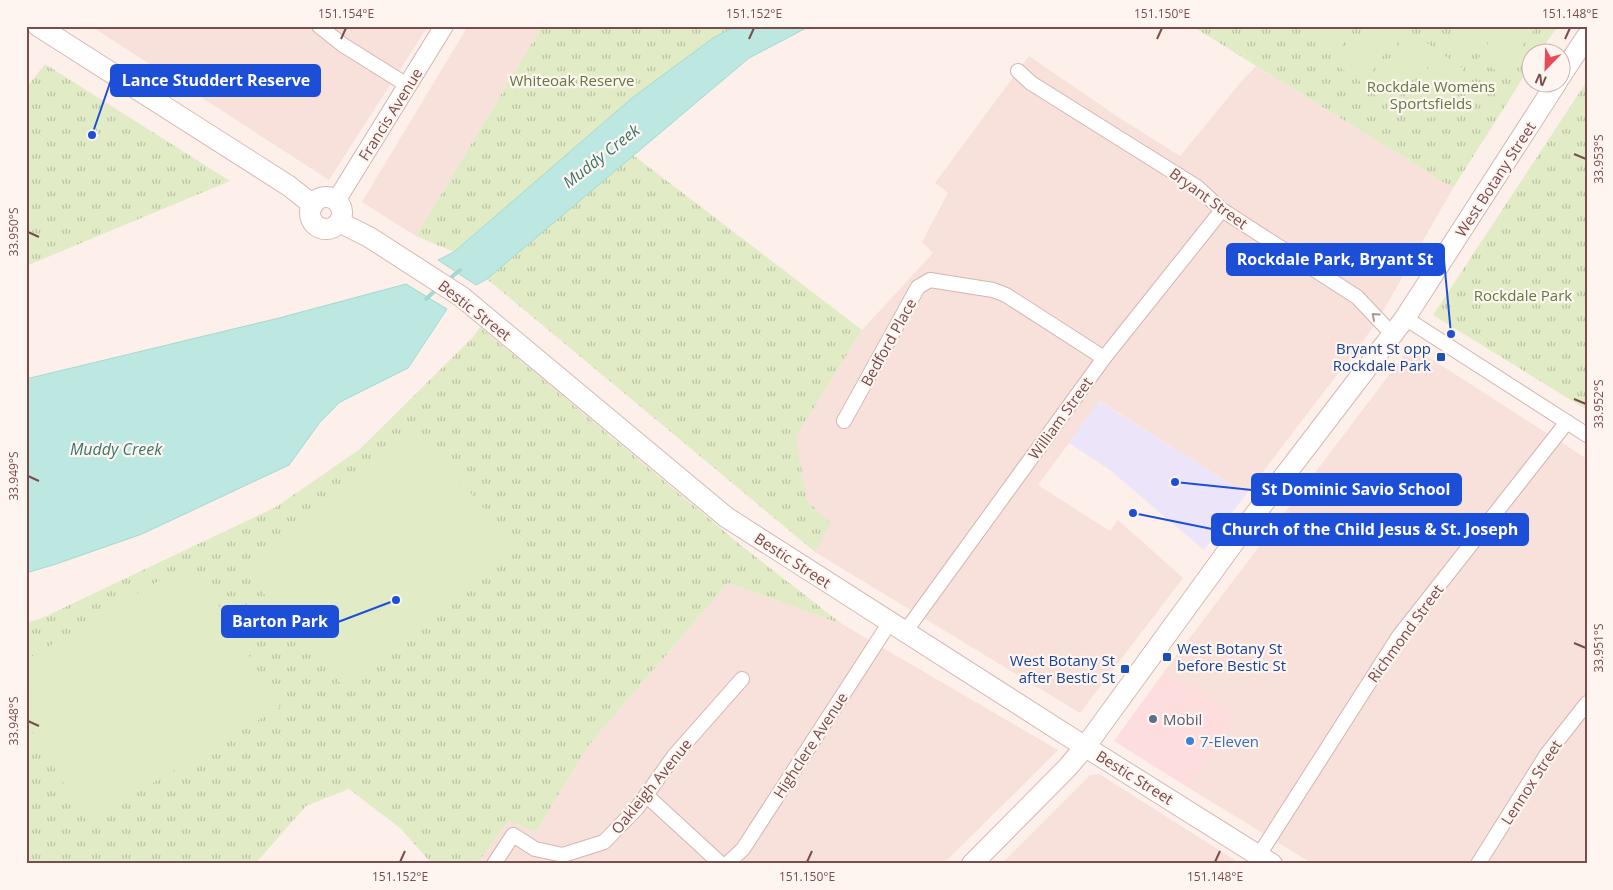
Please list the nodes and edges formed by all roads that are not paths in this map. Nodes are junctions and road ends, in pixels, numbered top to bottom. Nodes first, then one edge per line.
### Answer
1 (38, 26) edge
2 (319, 26) edge
3 (444, 26) edge
4 (1587, 36) edge
5 (1570, 62) edge
6 (1018, 71) dead end
7 (407, 86) junction
8 (1551, 92) edge
9 (336, 201) junction
10 (313, 205) junction
11 (1222, 210) junction
12 (339, 222) junction
13 (1405, 318) junction
14 (1393, 335) junction
15 (1104, 358) junction
16 (844, 421) dead end
17 (1566, 422) junction
18 (1587, 435) edge
19 (898, 627) junction
20 (742, 679) dead end
21 (1587, 703) edge
22 (1085, 747) junction
23 (647, 796) junction
24 (1257, 859) edge
25 (494, 864) edge
26 (721, 864) edge
27 (727, 864) edge
28 (972, 864) edge
29 (1478, 864) edge

1 - 10 main road
2 - 7 street
3 - 7 street, Francis Avenue
4 - 5 main road
6 - 11 street, Bryant Street
7 - 9 street, Francis Avenue
8 - 13 main road, West Botany Street
9 - 10 main road
9 - 12 main road
10 - 12 main road
14 -> 11 street, Bryant Street
11 - 15 street, William Street
12 - 19 main road, Bestic Street
13 - 14 main road, West Botany Street
13 - 17 street
14 - 22 main road, West Botany Street
15 - 16 street, Bedford Place
15 - 19 street, William Street
17 - 18 street
17 - 24 street, Richmond Street
19 - 22 main road, Bestic Street
19 - 27 street, Highclere Avenue
20 - 23 street, Oakleigh Avenue
21 - 29 street, Lennox Street
22 - 24 main road, Bestic Street
22 - 28 main road, West Botany Street
23 - 25 street, Oakleigh Avenue
23 - 26 street

